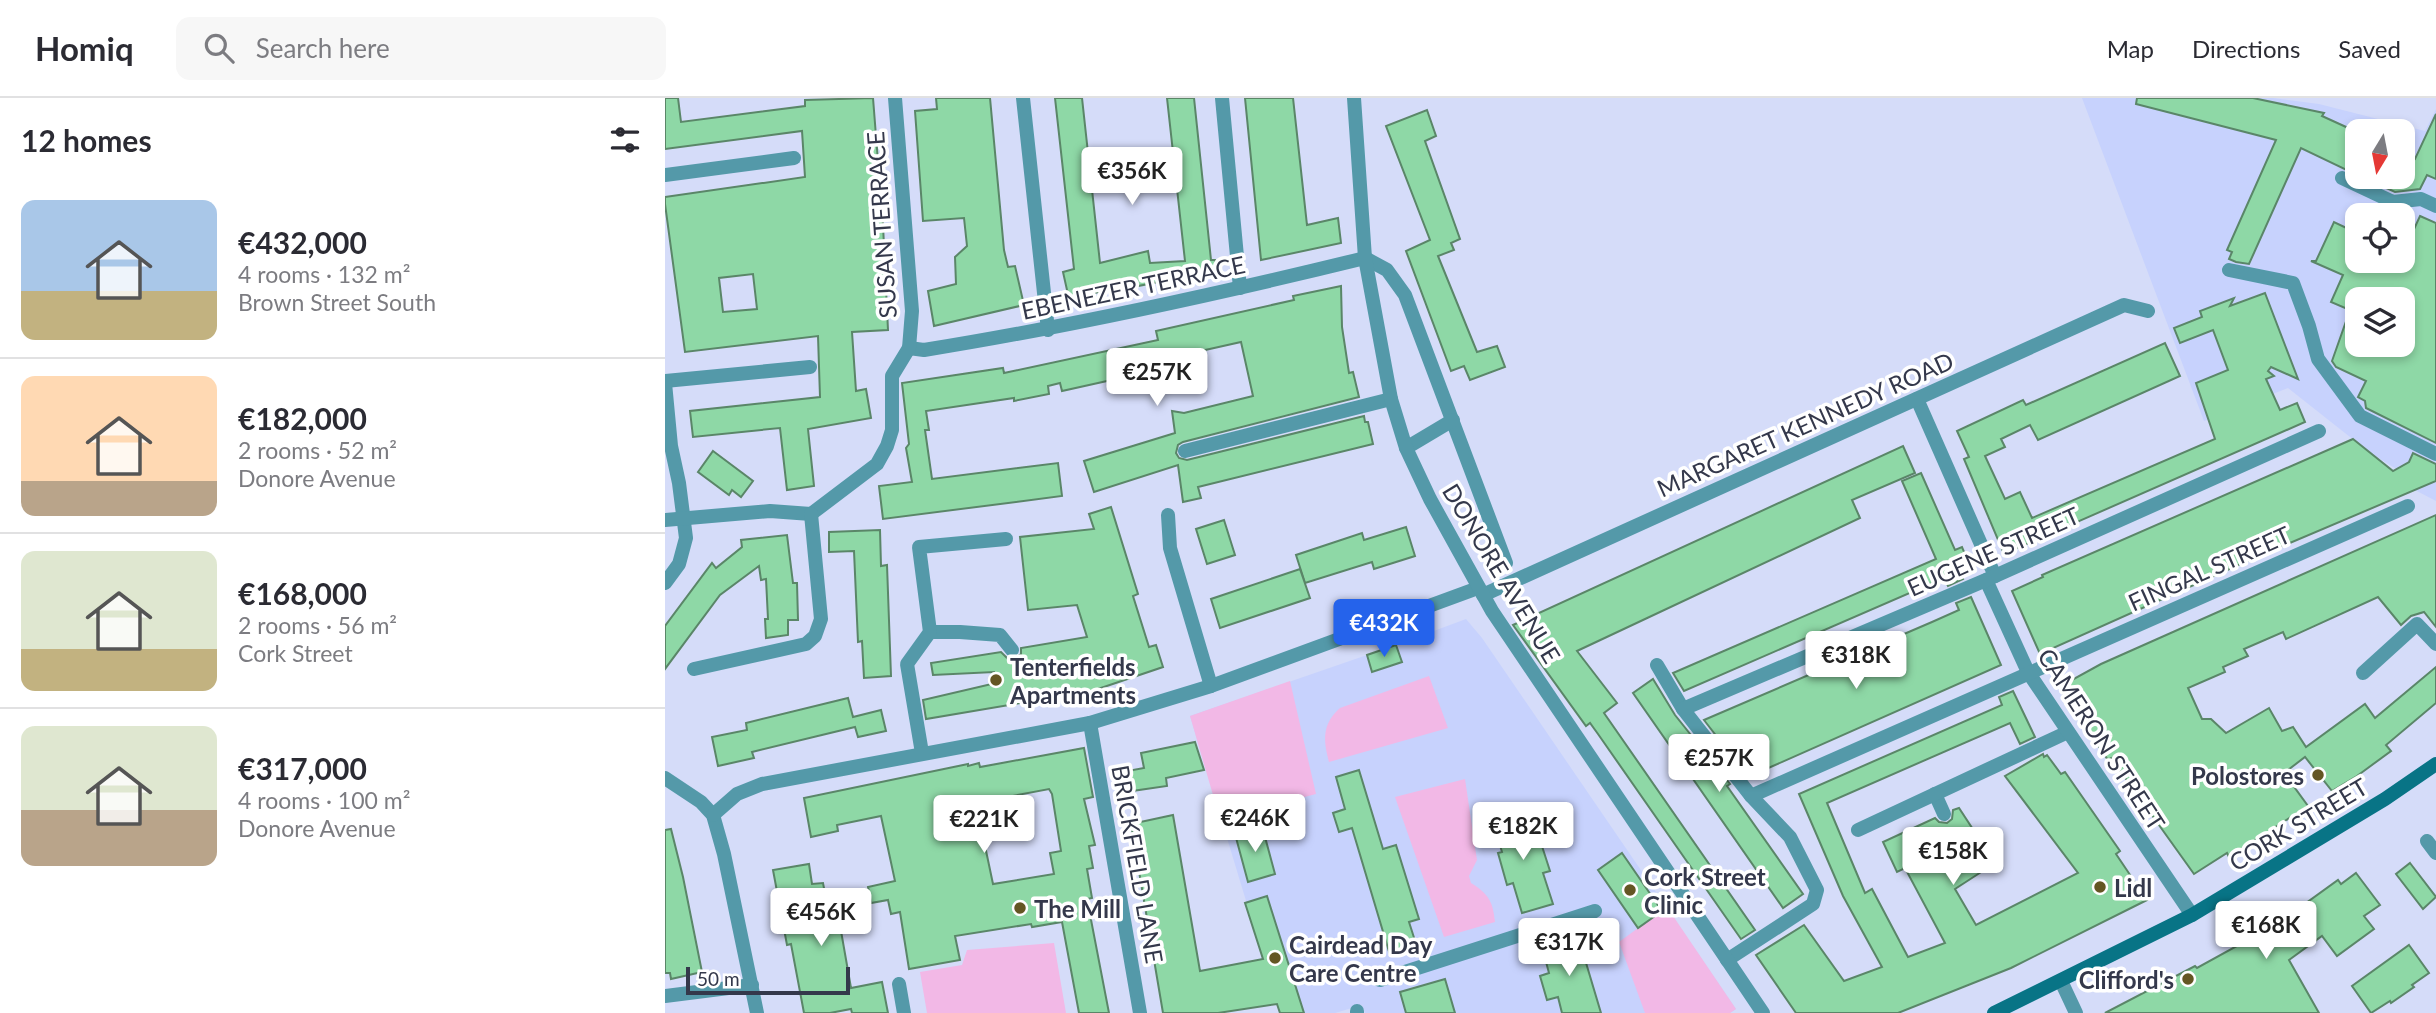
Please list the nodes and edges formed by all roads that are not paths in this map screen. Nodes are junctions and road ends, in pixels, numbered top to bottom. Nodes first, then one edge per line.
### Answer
1 (895, 98) edge
2 (1023, 98) edge
3 (1222, 98) edge
4 (1354, 98) edge
5 (794, 158) dead end
6 (665, 175) edge
7 (2342, 178) dead end
8 (2436, 206) edge
9 (1364, 258) junction
10 (2229, 270) dead end
11 (1240, 288) junction
12 (2148, 311) dead end
13 (1048, 330) junction
14 (909, 348) junction
15 (810, 367) dead end
16 (665, 382) edge
17 (1391, 399) junction
18 (1917, 399) junction
19 (1453, 420) junction
20 (2319, 431) dead end
21 (1406, 448) junction
22 (1185, 452) dead end
23 (2436, 454) edge
24 (2408, 506) dead end
25 (811, 514) junction
26 (1168, 515) dead end
27 (684, 518) junction
28 (665, 520) edge
29 (1006, 538) dead end
30 (1506, 563) dead end
31 (1990, 578) junction
32 (665, 583) edge
33 (1481, 591) junction
34 (930, 632) junction
35 (2436, 644) edge
36 (1012, 650) dead end
37 (1657, 665) dead end
38 (694, 669) dead end
39 (2028, 672) junction
40 (2364, 673) dead end
41 (1211, 685) junction
42 (1683, 709) junction
43 (1090, 723) junction
44 (2068, 732) junction
45 (922, 752) junction
46 (2436, 764) edge
47 (665, 778) edge
48 (1935, 794) junction
49 (1751, 796) junction
50 (1944, 814) dead end
51 (713, 815) junction
52 (1859, 830) dead end
53 (1595, 911) dead end
54 (2192, 915) junction
55 (1727, 960) junction
56 (1380, 980) dead end
57 (2061, 981) junction
58 (899, 984) dead end
59 (752, 985) junction
60 (665, 996) edge
61 (757, 1013) edge
62 (904, 1013) edge
63 (1140, 1013) edge
64 (1763, 1013) edge
65 (1994, 1013) edge
66 (2076, 1013) edge

1 - 14 street, SUSAN TERRACE
2 - 13 street
3 - 11 street
4 - 9 street, DONORE AVENUE
5 - 6 street
7 - 8 street
9 - 11 street, EBENEZER TERRACE
9 - 17 street, DONORE AVENUE
9 - 19 street
10 - 23 street
11 - 13 street, EBENEZER TERRACE
12 - 18 street, MARGARET KENNEDY ROAD
13 - 14 street, EBENEZER TERRACE
14 - 25 street
15 - 16 street
16 - 27 street
17 - 21 street, DONORE AVENUE
17 - 22 street
18 - 31 street, CAMERON STREET
18 - 33 street, MARGARET KENNEDY ROAD
19 - 21 street
19 - 30 street
20 - 31 street, EUGENE STREET
21 - 33 street, DONORE AVENUE
24 - 39 street, FINGAL STREET
25 - 27 street
25 - 38 street
26 - 41 street
27 - 28 street
27 - 32 street
29 - 34 street
31 - 39 street, CAMERON STREET
31 - 42 street, EUGENE STREET
33 - 41 street, MARGARET KENNEDY ROAD
33 - 55 street, DONORE AVENUE
34 - 36 street
34 - 45 street
35 - 40 street
37 - 42 street
39 - 44 street, CAMERON STREET
39 - 49 street, FINGAL STREET
41 - 43 street, MARGARET KENNEDY ROAD
42 - 49 street
43 - 45 street, MARGARET KENNEDY ROAD
43 - 63 street, BRICKFIELD LANE
44 - 48 street
44 - 54 street, CAMERON STREET
45 - 51 street, MARGARET KENNEDY ROAD
46 - 54 main road, CORK STREET
47 - 51 street
48 - 50 street
48 - 52 street
49 - 55 street
51 - 59 street
53 - 56 street
54 - 57 main road, CORK STREET
55 - 64 street, DONORE AVENUE
57 - 65 main road, CORK STREET
57 - 66 street
58 - 62 street
59 - 60 street
59 - 61 street

